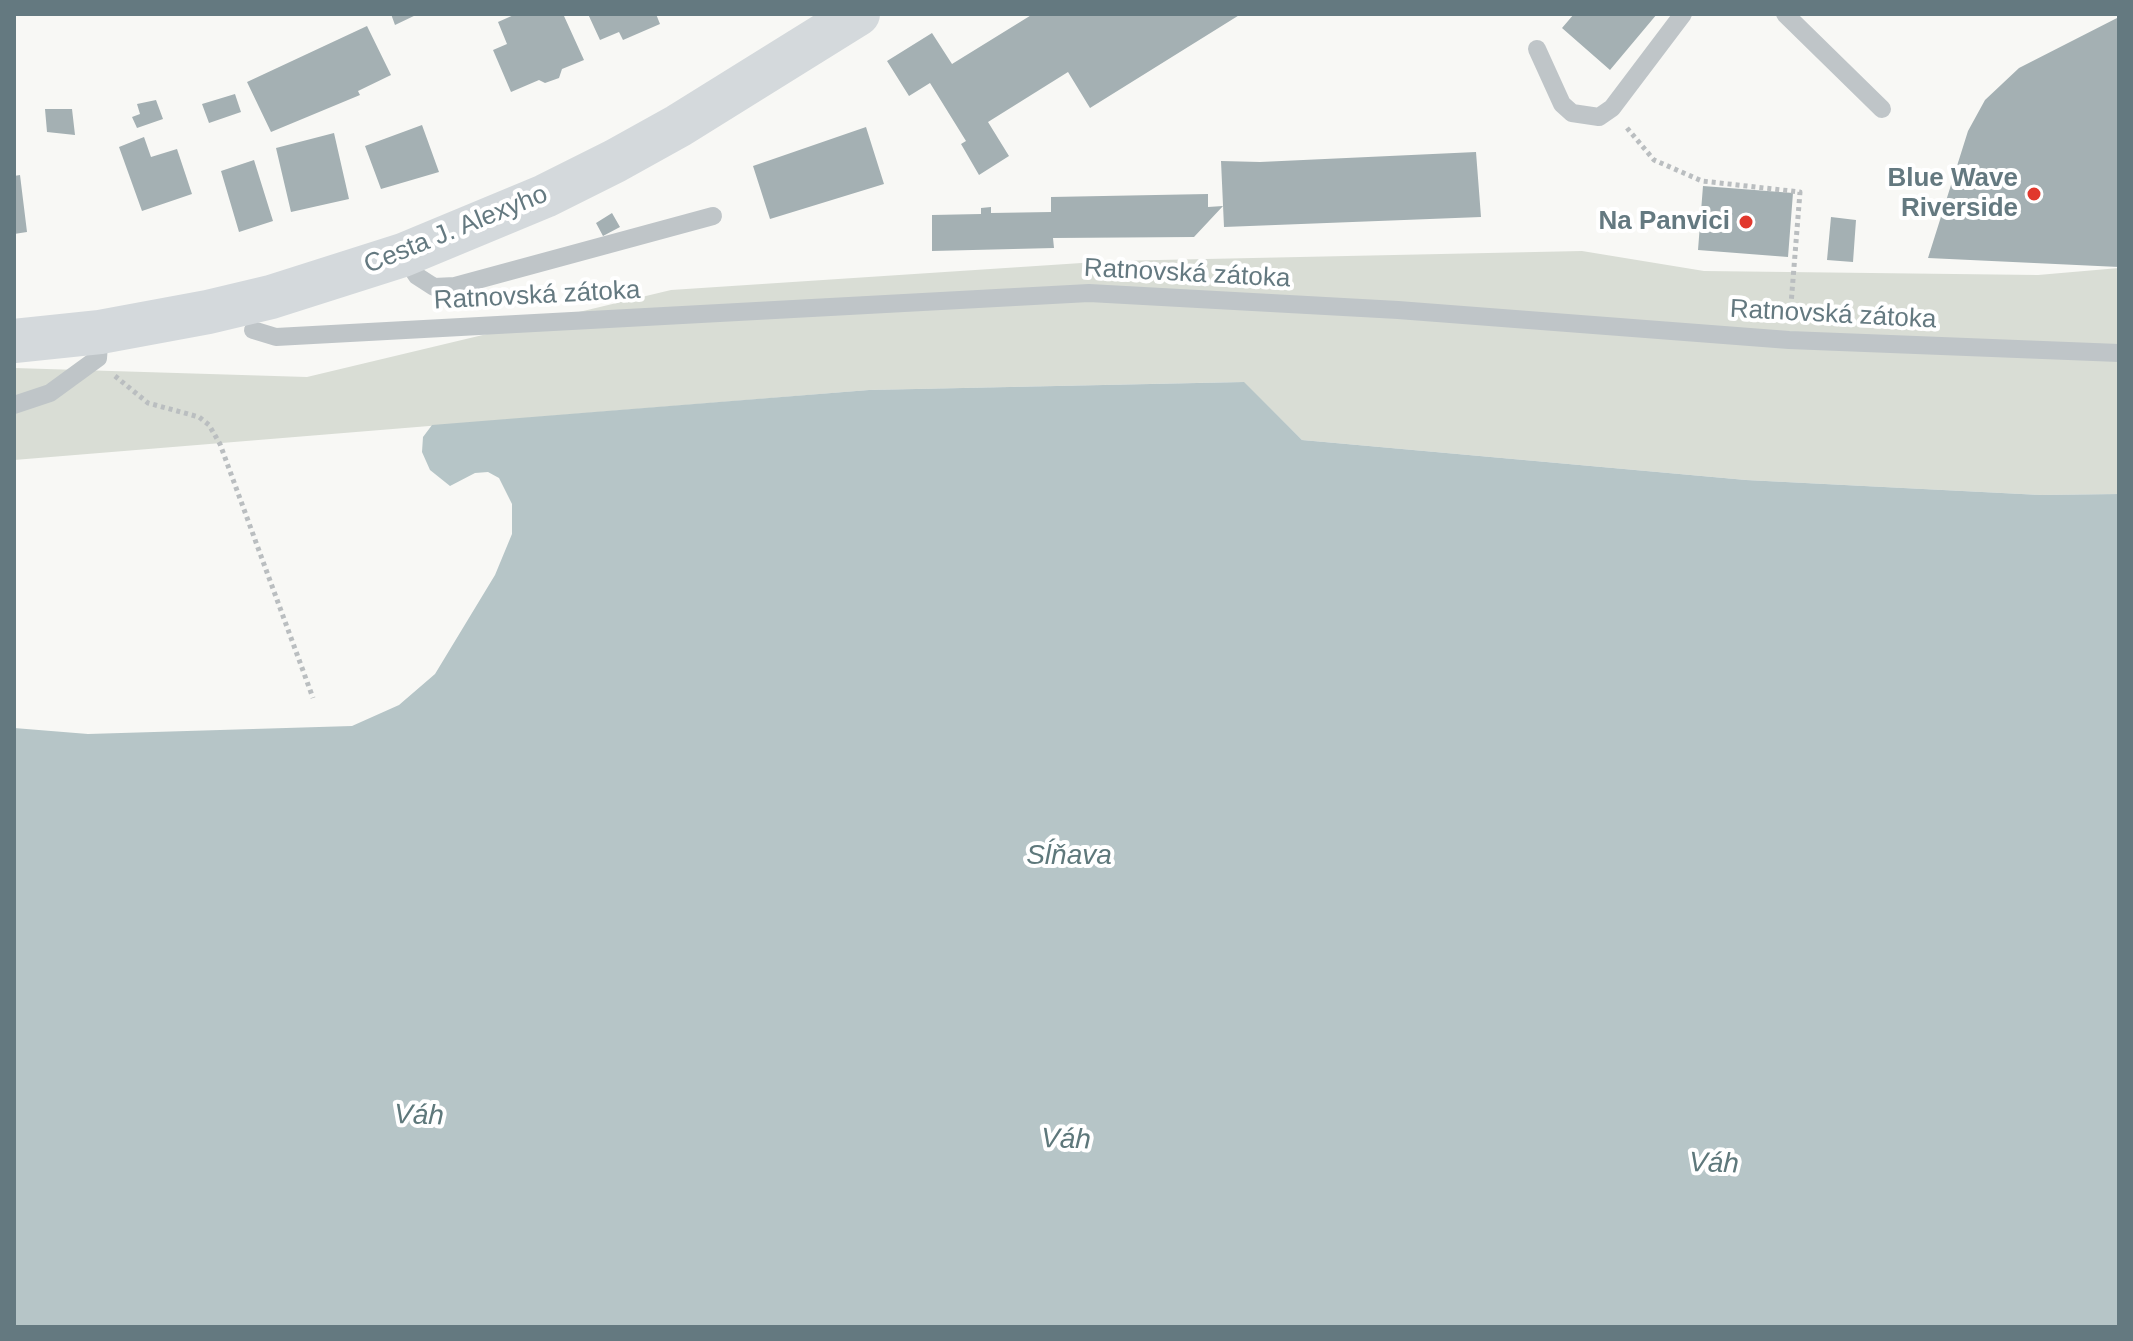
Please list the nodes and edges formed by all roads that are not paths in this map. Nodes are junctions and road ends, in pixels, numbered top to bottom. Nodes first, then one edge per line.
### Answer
1 (858, 14) edge
2 (1683, 14) edge
3 (1785, 14) edge
4 (1537, 49) dead end
5 (1882, 109) dead end
6 (713, 216) dead end
7 (403, 255) junction
8 (253, 330) dead end
9 (14, 341) edge
10 (99, 345) junction
11 (2119, 353) edge
12 (14, 405) edge

1 - 7 main road, Cesta J. Alexyho
2 - 4 lane
3 - 5 lane
6 - 7 lane
7 - 10 main road, Cesta J. Alexyho
8 - 11 lane, Ratnovská zátoka
9 - 10 main road, Cesta J. Alexyho
10 - 12 lane

